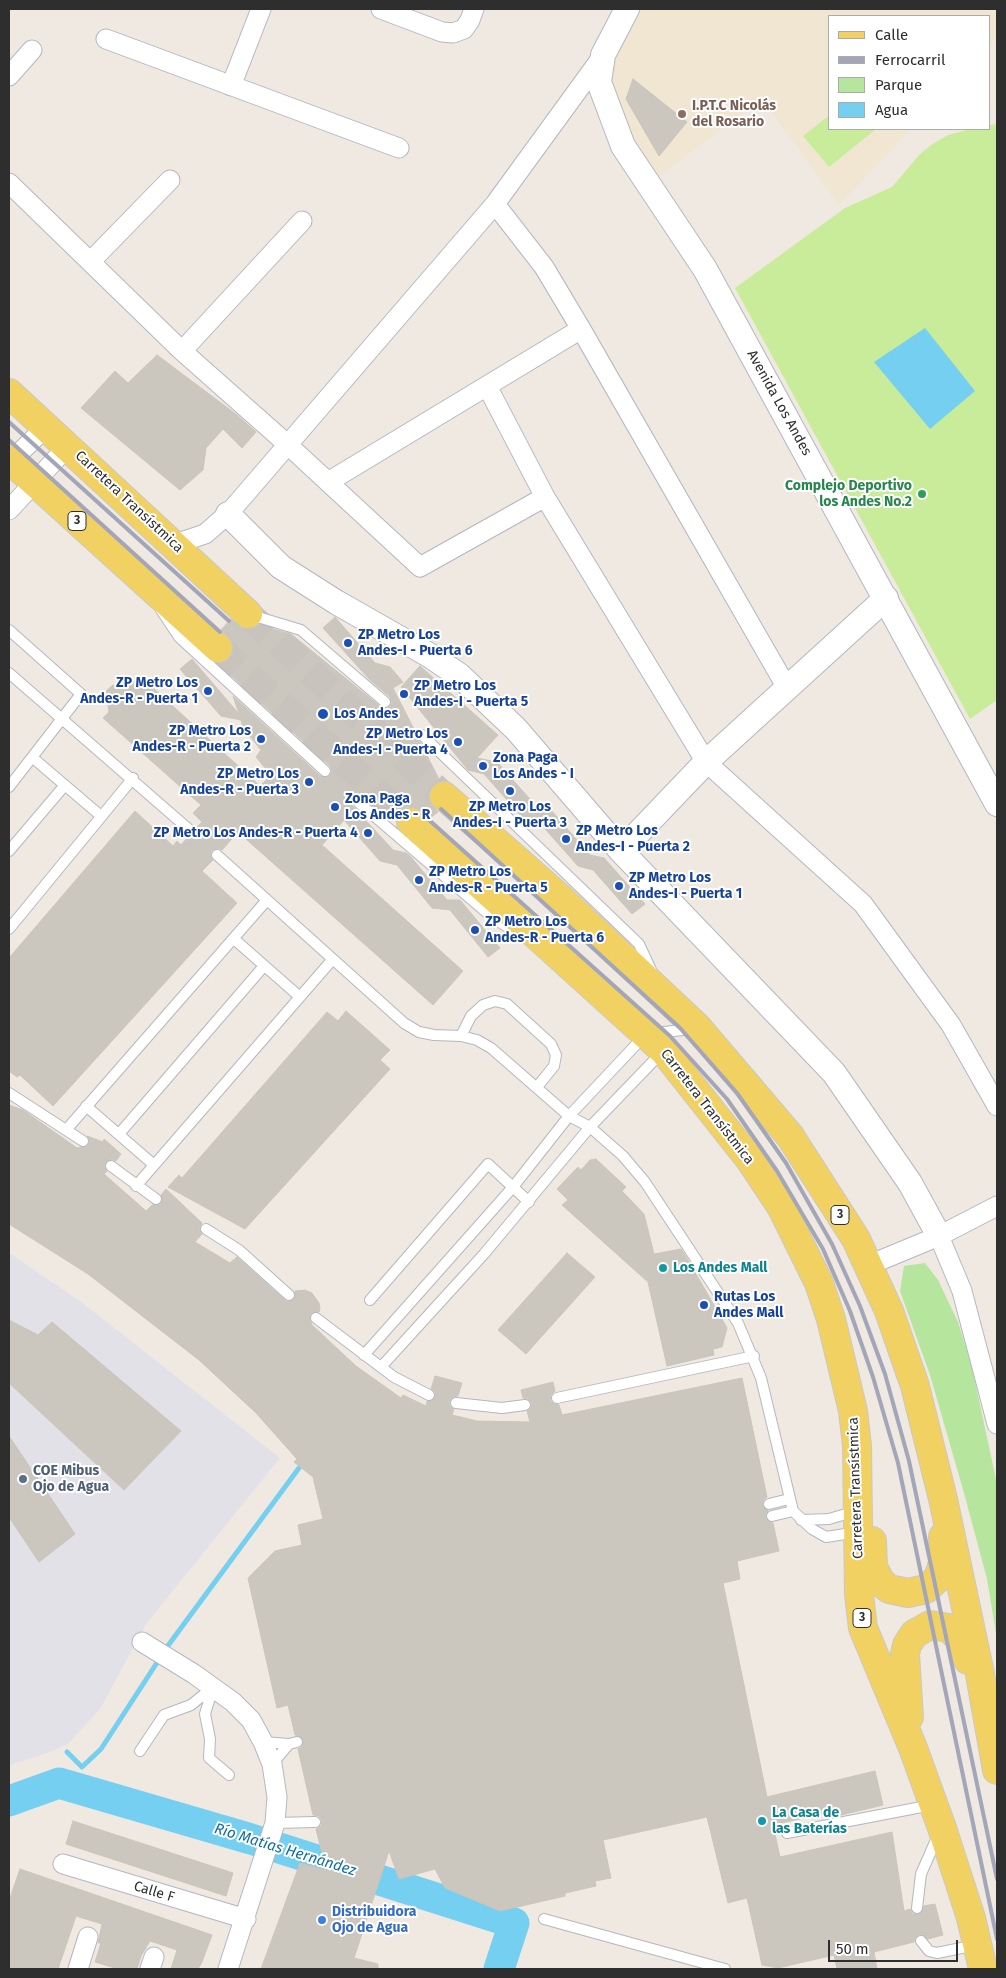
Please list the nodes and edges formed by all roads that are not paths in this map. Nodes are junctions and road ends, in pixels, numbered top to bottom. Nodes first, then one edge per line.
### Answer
1 (261, 9) edge
2 (381, 9) edge
3 (474, 9) edge
4 (627, 9) edge
5 (106, 39) dead end
6 (32, 50) dead end
7 (603, 55) junction
8 (9, 76) edge
9 (231, 86) junction
10 (399, 148) dead end
11 (170, 180) dead end
12 (9, 183) edge
13 (495, 204) junction
14 (302, 221) dead end
15 (91, 261) junction
16 (581, 329) junction
17 (182, 352) junction
18 (487, 386) junction
19 (9, 392) edge
20 (47, 426) junction
21 (288, 444) junction
22 (68, 446) junction
23 (9, 461) edge
24 (34, 481) junction
25 (328, 482) junction
26 (545, 497) junction
27 (9, 510) edge
28 (228, 514) junction
29 (175, 544) junction
30 (146, 583) junction
31 (886, 598) junction
32 (248, 614) joint
33 (9, 630) edge
34 (218, 648) tunnel mouth
35 (9, 672) edge
36 (787, 688) junction
37 (385, 702) dead end
38 (62, 721) junction
39 (422, 735) dead end
40 (33, 758) junction
41 (706, 762) junction
42 (324, 771) dead end
43 (133, 778) junction
44 (65, 785) junction
45 (9, 787) edge
46 (994, 791) edge
47 (444, 796) tunnel mouth
48 (359, 803) dead end
49 (101, 816) junction
50 (410, 822) tunnel mouth
51 (192, 832) dead end
52 (9, 851) edge
53 (620, 851) junction
54 (217, 855) dead end
55 (267, 900) junction
56 (9, 929) edge
57 (234, 939) junction
58 (542, 940) junction
59 (332, 960) junction
60 (264, 966) junction
61 (662, 994) junction
62 (300, 997) junction
63 (698, 1028) junction
64 (462, 1036) junction
65 (655, 1042) junction
66 (536, 1088) junction
67 (9, 1093) edge
68 (86, 1106) junction
69 (997, 1106) edge
70 (569, 1116) junction
71 (590, 1127) junction
72 (66, 1130) junction
73 (119, 1134) junction
74 (83, 1141) dead end
75 (154, 1165) junction
76 (111, 1166) dead end
77 (136, 1186) junction
78 (513, 1187) junction
79 (156, 1200) dead end
80 (529, 1202) junction
81 (997, 1206) edge
82 (206, 1229) dead end
83 (939, 1236) junction
84 (869, 1265) junction
85 (289, 1295) dead end
86 (370, 1300) dead end
87 (316, 1318) dead end
88 (833, 1326) junction
89 (364, 1355) junction
90 (754, 1356) junction
91 (381, 1367) junction
92 (916, 1386) junction
93 (429, 1395) dead end
94 (557, 1398) dead end
95 (456, 1403) dead end
96 (525, 1405) dead end
97 (997, 1424) edge
98 (789, 1499) junction
99 (769, 1504) dead end
100 (793, 1511) junction
101 (772, 1516) dead end
102 (801, 1520) junction
103 (859, 1521) junction
104 (144, 1644) dead end
105 (213, 1687) junction
106 (263, 1742) junction
107 (913, 1748) junction
108 (140, 1751) dead end
109 (272, 1764) junction
110 (997, 1770) edge
111 (229, 1776) dead end
112 (997, 1778) edge
113 (938, 1816) junction
114 (315, 1822) dead end
115 (273, 1829) junction
116 (787, 1833) dead end
117 (63, 1864) dead end
118 (918, 1908) dead end
119 (246, 1919) junction
120 (544, 1919) dead end
121 (88, 1937) dead end
122 (921, 1940) dead end
123 (981, 1957) edge
124 (78, 1969) edge
125 (228, 1969) edge
126 (725, 1969) edge

1 - 9 street
2 - 3 street
4 - 7 street, Avenida Los Andes
5 - 9 street
6 - 8 street
7 - 13 street
7 - 31 street, Avenida Los Andes
9 - 10 street
11 - 15 street
12 - 15 street
13 - 16 street
13 - 21 street
14 - 17 street
15 - 17 street
16 - 18 street
16 - 36 street
17 - 21 street
18 - 25 street
18 - 26 street
19 - 20 main road, Carretera Transístmica
20 - 22 main road, Carretera Transístmica
20 - 23 street
21 - 25 street
21 - 28 street
22 - 24 street
22 - 29 main road, Carretera Transístmica
23 - 24 main road, 3
24 - 27 street
24 - 30 main road, 3
25 - 26 street
26 - 41 street
28 - 29 street
28 - 53 street
29 - 32 main road, Carretera Transístmica
30 - 34 main road, 3
30 - 42 lane
31 - 36 street
31 - 46 street, Avenida Los Andes
32 - 37 lane
33 - 38 lane
35 - 38 lane
36 - 41 street
38 - 40 lane
38 - 43 lane
39 - 61 lane
40 - 44 lane
40 - 45 lane
41 - 53 street
41 - 69 street
43 - 49 lane
43 - 51 lane
44 - 49 lane
44 - 52 lane
47 - 61 main road, 3
48 - 58 lane
49 - 56 lane
50 - 58 main road, Carretera Transístmica / 3
53 - 83 street
54 - 55 lane
55 - 57 lane
55 - 59 lane
57 - 60 lane
57 - 68 lane
58 - 65 main road, Carretera Transístmica / 3
59 - 62 lane
59 - 64 lane
60 - 62 lane
60 - 73 lane
61 - 63 main road, 3
62 - 75 lane
63 - 65 lane
63 - 84 main road, 3
64 - 66 lane
64 - 66 lane
65 - 70 lane
65 - 71 lane
65 - 88 main road, Carretera Transístmica / 3
66 - 70 lane
67 - 72 lane
68 - 72 lane
68 - 73 lane
70 - 71 lane
70 - 78 lane
71 - 80 lane
71 - 90 lane
72 - 74 lane
73 - 75 lane
75 - 77 lane
76 - 77 lane
77 - 79 lane
78 - 80 lane
78 - 86 lane
78 - 89 lane
80 - 91 lane
81 - 83 street
82 - 85 lane
83 - 84 street
83 - 97 street
84 - 92 main road, 3
87 - 89 lane
88 - 92 main road
88 - 103 main road, Carretera Transístmica / 3
89 - 91 lane
90 - 94 lane
90 - 98 lane
91 - 93 lane
92 - 110 main road, 3
95 - 96 lane
98 - 99 lane
98 - 100 lane
100 - 101 lane
100 - 102 lane
102 - 103 lane
102 - 103 lane
103 - 107 main road, Carretera Transístmica / 3
104 - 105 street
105 - 106 street
105 - 108 lane
105 - 111 lane
106 - 109 street
106 - 109 lane
107 - 112 main road
107 - 113 main road, Carretera Transístmica / 3
109 - 115 street
113 - 116 lane
113 - 118 lane
113 - 123 main road, Carretera Transístmica / 3
114 - 115 lane
115 - 119 street
117 - 119 street, Calle F
119 - 125 street
120 - 126 lane
121 - 124 street
122 - 123 lane

